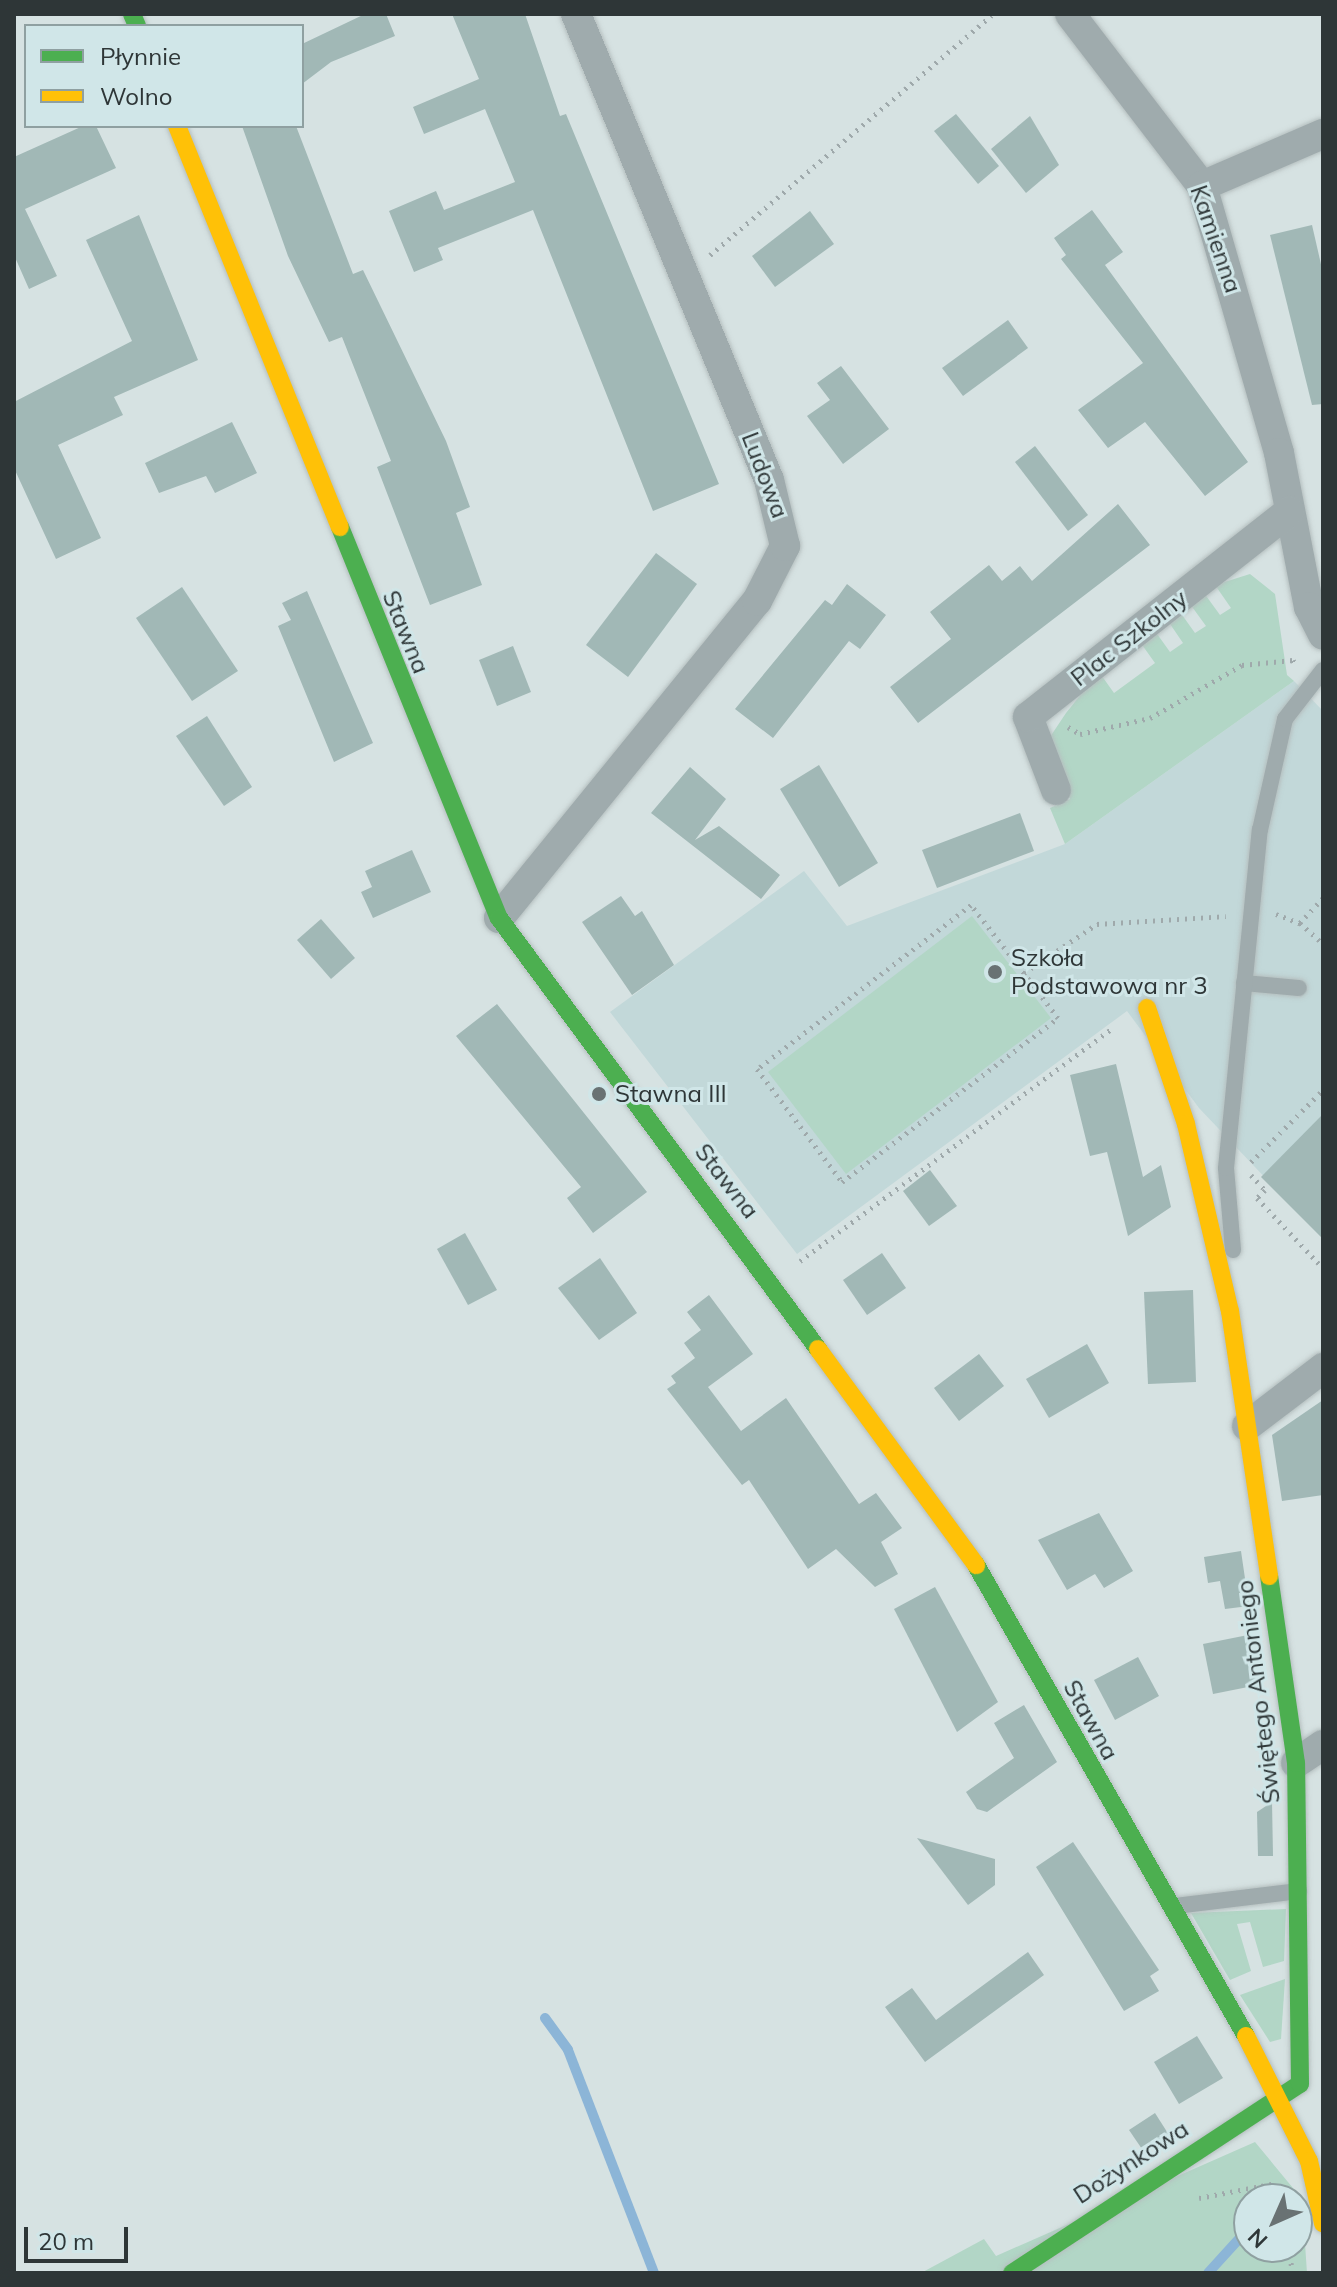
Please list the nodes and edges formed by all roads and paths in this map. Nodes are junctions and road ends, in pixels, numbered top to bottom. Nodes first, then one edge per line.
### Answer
1 (576, 14) edge
2 (993, 14) edge
3 (1070, 14) edge
4 (178, 128) edge
5 (1323, 134) edge
6 (1202, 186) junction
7 (685, 277) junction
8 (1290, 511) junction
9 (1323, 635) edge
10 (1293, 660) dead end
11 (1323, 670) edge
12 (1028, 717) junction
13 (1056, 790) dead end
14 (1323, 898) edge
15 (1249, 914) junction
16 (499, 918) junction
17 (1300, 923) junction
18 (1323, 944) edge
19 (1024, 973) junction
20 (1244, 983) junction
21 (1299, 988) dead end
22 (1147, 1008) joint
23 (1323, 1090) edge
24 (1323, 1268) edge
25 (774, 1280) junction
26 (1230, 1311) junction
27 (1323, 1368) edge
28 (1247, 1426) junction
29 (1323, 1745) edge
30 (1296, 1763) junction
31 (1299, 1891) junction
32 (1169, 1907) junction
33 (1283, 2101) junction
34 (1278, 2182) dead end
35 (1192, 2199) dead end
36 (1323, 2223) edge
37 (1012, 2273) edge

1 - 7 street, Ludowa
2 - 7 path
3 - 6 street, Kamienna
4 - 16 street, Stawna
5 - 6 street
6 - 8 street, Kamienna
7 - 16 street, Ludowa
8 - 9 street, Kamienna
8 - 12 street, Plac Szkolny
10 - 12 path
11 - 15 lane
12 - 13 street
14 - 17 path
15 - 17 path
15 - 19 path
15 - 20 lane
16 - 25 street, Stawna
17 - 18 path
19 - 19 path
20 - 21 lane
20 - 26 lane
22 - 25 path
22 - 26 street, Świętego Antoniego
23 - 24 path
25 - 32 street, Stawna
26 - 28 street, Świętego Antoniego
27 - 28 street
28 - 30 street, Świętego Antoniego
29 - 30 street
30 - 31 street, Świętego Antoniego
31 - 32 lane
31 - 33 street, Świętego Antoniego
32 - 33 street, Stawna
33 - 36 street, Stawna
33 - 37 street, Dożynkowa
34 - 35 path

